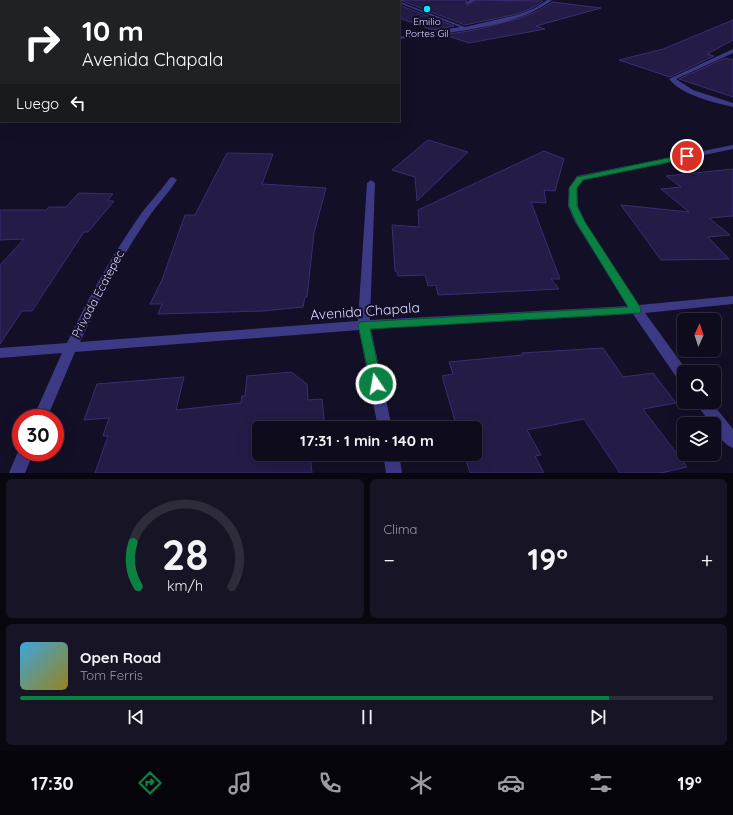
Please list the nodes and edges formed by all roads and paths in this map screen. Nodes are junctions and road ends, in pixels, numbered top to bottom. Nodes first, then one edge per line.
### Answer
1 (472, 0) edge
2 (550, 0) edge
3 (400, 2) edge
4 (468, 2) dead end
5 (463, 27) junction
6 (400, 38) edge
7 (733, 51) edge
8 (733, 105) edge
9 (733, 147) edge
10 (173, 180) dead end
11 (371, 183) dead end
12 (733, 300) edge
13 (636, 310) junction
14 (364, 325) junction
15 (69, 348) junction
16 (0, 353) edge
17 (677, 367) edge
18 (44, 409) edge
19 (708, 409) edge
20 (384, 421) edge
21 (733, 441) edge
22 (22, 461) edge
23 (391, 461) edge
24 (16, 473) edge
25 (394, 473) edge

1 - 4 street
2 - 5 street
3 - 5 street
5 - 6 street
7 - 8 street
9 - 13 street
10 - 15 street, Privada Ecatepec
11 - 14 street
12 - 13 street, Avenida Chapala
13 - 14 street, Avenida Chapala
13 - 17 street
14 - 15 street, Avenida Chapala
14 - 20 street
15 - 16 street, Avenida Chapala
15 - 18 street, Privada Ecatepec
19 - 21 street
22 - 24 street
23 - 25 street

